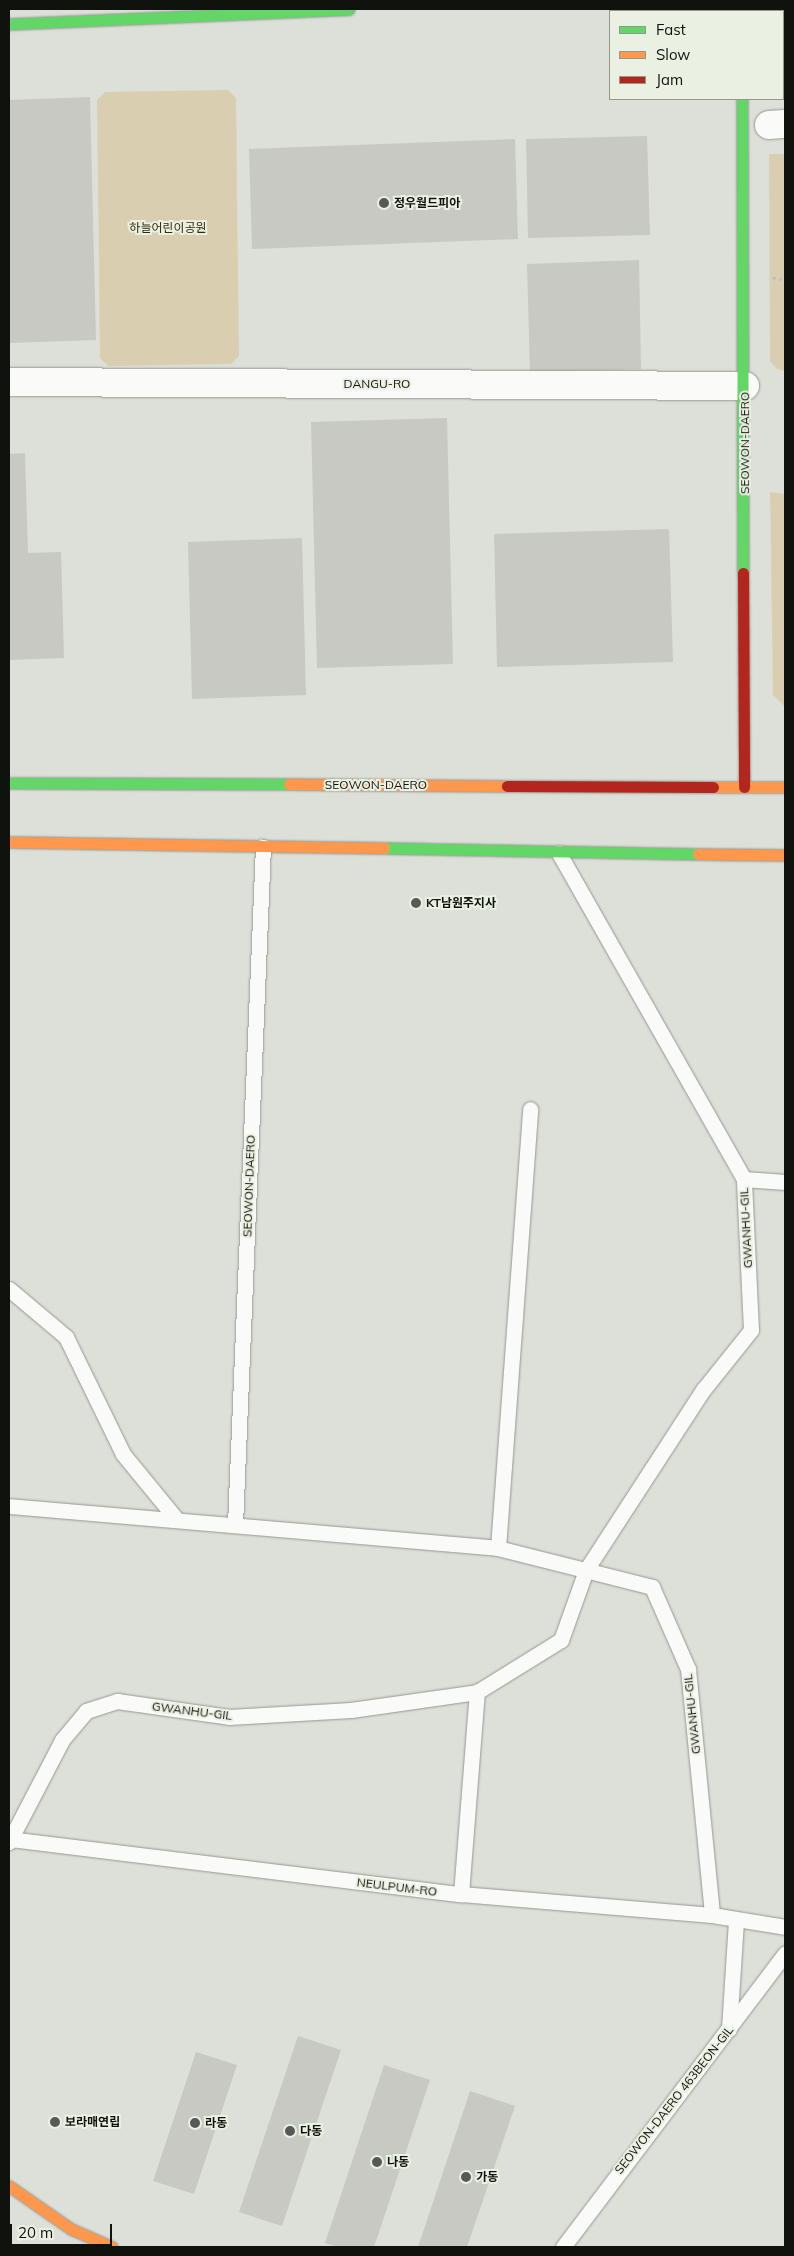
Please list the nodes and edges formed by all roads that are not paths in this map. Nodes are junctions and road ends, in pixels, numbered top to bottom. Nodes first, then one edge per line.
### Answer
1 (349, 9) edge
2 (9, 24) edge
3 (742, 100) edge
4 (9, 382) edge
5 (745, 386) junction
6 (9, 783) edge
7 (744, 787) junction
8 (785, 787) edge
9 (9, 842) edge
10 (263, 847) junction
11 (559, 853) junction
12 (785, 854) edge
13 (530, 1109) dead end
14 (744, 1179) junction
15 (785, 1182) edge
16 (9, 1289) edge
17 (9, 1506) edge
18 (177, 1520) junction
19 (235, 1525) junction
20 (498, 1548) junction
21 (586, 1570) junction
22 (477, 1692) junction
23 (9, 1840) edge
24 (461, 1894) junction
25 (712, 1915) junction
26 (736, 1920) junction
27 (785, 1927) edge
28 (785, 1952) edge
29 (729, 2029) junction
30 (9, 2186) edge
31 (112, 2247) edge
32 (562, 2247) edge

1 - 2 street
3 - 5 street, SEOWON-DAERO
4 - 5 street, DANGU-RO
5 - 7 street, SEOWON-DAERO
6 - 7 street, SEOWON-DAERO
7 - 8 street, SEOWON-DAERO
9 - 10 street
10 - 11 street
10 - 19 lane, SEOWON-DAERO
11 - 12 street
11 - 14 lane, GWANHU-GIL
13 - 20 lane
14 - 15 lane
14 - 21 lane, GWANHU-GIL
16 - 18 lane
17 - 18 lane, GWANHU-GIL
18 - 19 lane, GWANHU-GIL
19 - 20 lane, GWANHU-GIL
20 - 21 lane, GWANHU-GIL
21 - 22 lane, GWANHU-GIL
21 - 25 lane, GWANHU-GIL
22 - 23 lane, GWANHU-GIL
22 - 24 lane
23 - 24 lane, NEULPUM-RO
24 - 25 lane, NEULPUM-RO
25 - 26 lane, NEULPUM-RO
26 - 27 lane, NEULPUM-RO
26 - 29 lane
28 - 29 lane, SEOWON-DAERO 463BEON-GIL
29 - 32 lane, SEOWON-DAERO 463BEON-GIL
30 - 31 street

